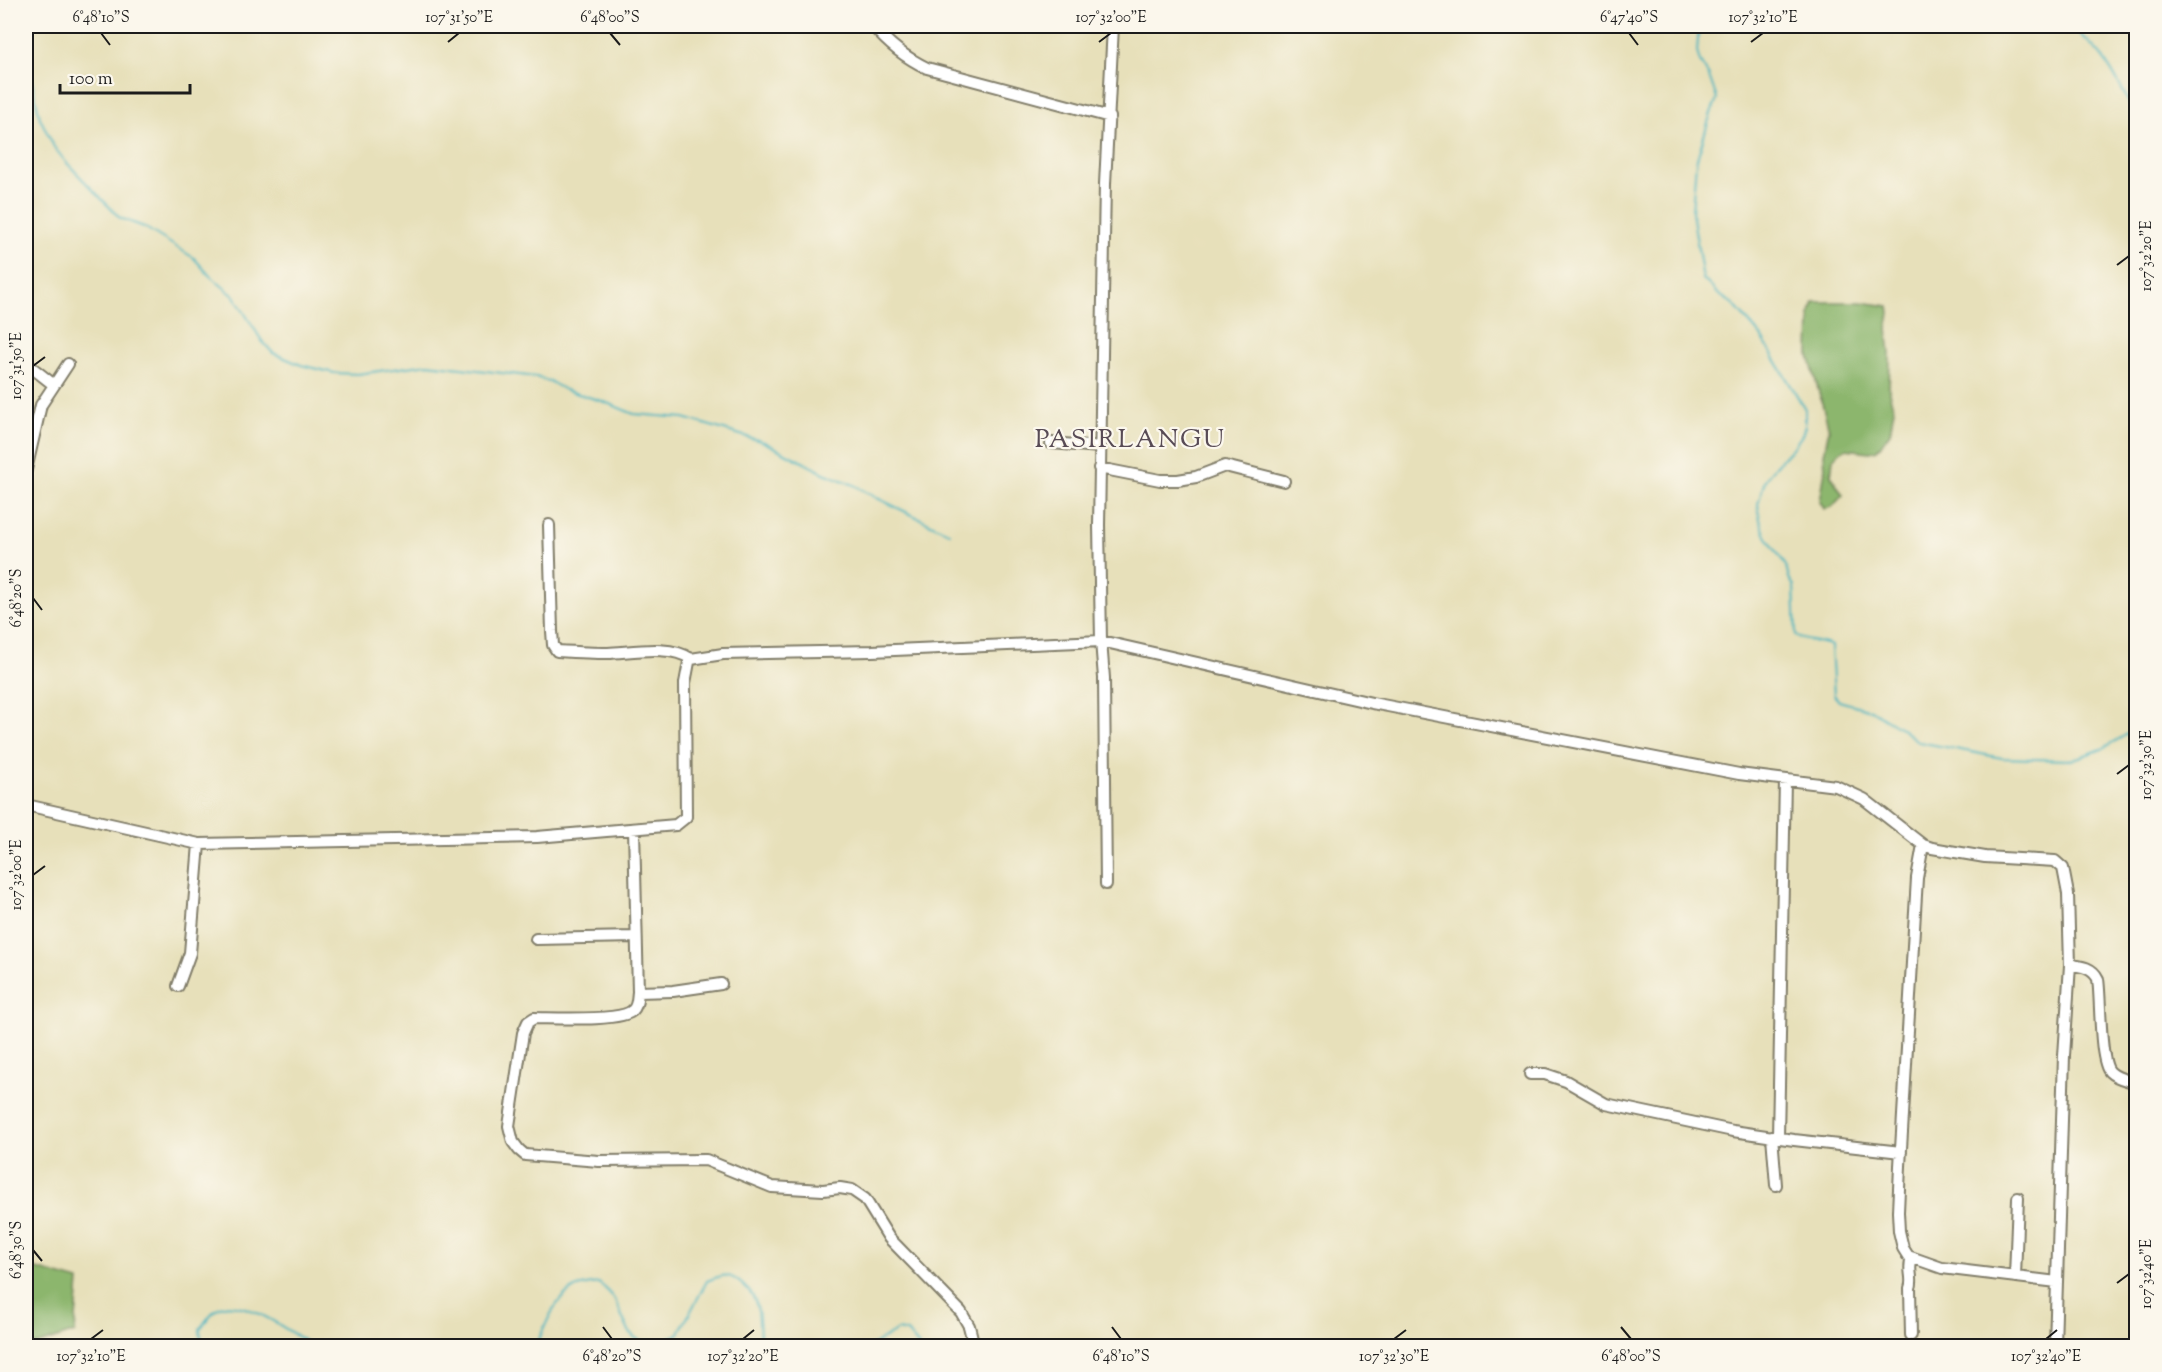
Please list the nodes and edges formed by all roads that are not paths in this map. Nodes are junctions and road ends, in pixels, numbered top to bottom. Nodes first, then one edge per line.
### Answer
1 (873, 26) edge
2 (1113, 26) edge
3 (1110, 117) junction
4 (26, 363) edge
5 (68, 364) dead end
6 (54, 385) junction
7 (1052, 443) dead end
8 (1100, 447) junction
9 (1100, 468) junction
10 (26, 471) edge
11 (1284, 481) dead end
12 (549, 525) dead end
13 (1101, 641) junction
14 (691, 659) junction
15 (1785, 780) junction
16 (26, 805) edge
17 (634, 829) junction
18 (199, 844) junction
19 (1923, 845) junction
20 (1106, 884) dead end
21 (636, 937) junction
22 (536, 939) dead end
23 (2070, 965) junction
24 (721, 984) dead end
25 (178, 986) dead end
26 (638, 992) junction
27 (1530, 1074) dead end
28 (2136, 1083) edge
29 (1775, 1137) junction
30 (1901, 1152) junction
31 (1776, 1185) dead end
32 (2018, 1198) dead end
33 (1912, 1259) junction
34 (2015, 1277) junction
35 (2057, 1282) junction
36 (1911, 1335) dead end
37 (974, 1347) edge
38 (2055, 1347) edge

1 - 3 street
2 - 3 street
3 - 8 street
4 - 6 street
5 - 6 street
6 - 10 street
7 - 8 street
8 - 9 street
9 - 11 street
9 - 13 street
12 - 14 street
13 - 14 street
13 - 15 street
13 - 20 street
14 - 17 street
15 - 19 street
15 - 29 street
16 - 18 street
17 - 18 street
17 - 21 street
18 - 25 street
19 - 23 street
19 - 30 street
21 - 22 street
21 - 26 street
23 - 28 street
23 - 35 street
24 - 26 street
26 - 37 street
27 - 29 street
29 - 30 street
29 - 31 street
30 - 33 street
32 - 34 street
33 - 34 street
33 - 36 street
34 - 35 street
35 - 38 street

